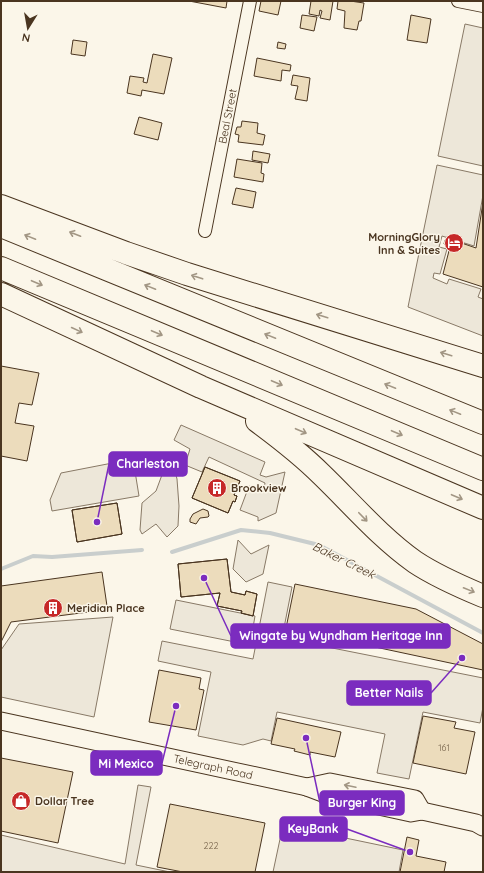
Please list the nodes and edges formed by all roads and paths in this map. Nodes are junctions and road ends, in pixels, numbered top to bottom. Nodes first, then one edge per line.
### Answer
1 (250, 1) edge
2 (458, 1) edge
3 (483, 6) edge
4 (1, 206) edge
5 (1, 226) edge
6 (205, 231) dead end
7 (1, 268) edge
8 (1, 294) edge
9 (483, 366) edge
10 (201, 387) junction
11 (483, 424) edge
12 (483, 468) edge
13 (483, 508) edge
14 (483, 596) edge
15 (1, 721) edge
16 (481, 823) edge

1 - 6 street, Beal Street
2 - 3 street
9 -> 4 highway
11 -> 5 highway
7 -> 12 highway
8 -> 10 highway
10 -> 13 highway
10 -> 14 highway
15 - 16 street, Telegraph Road

